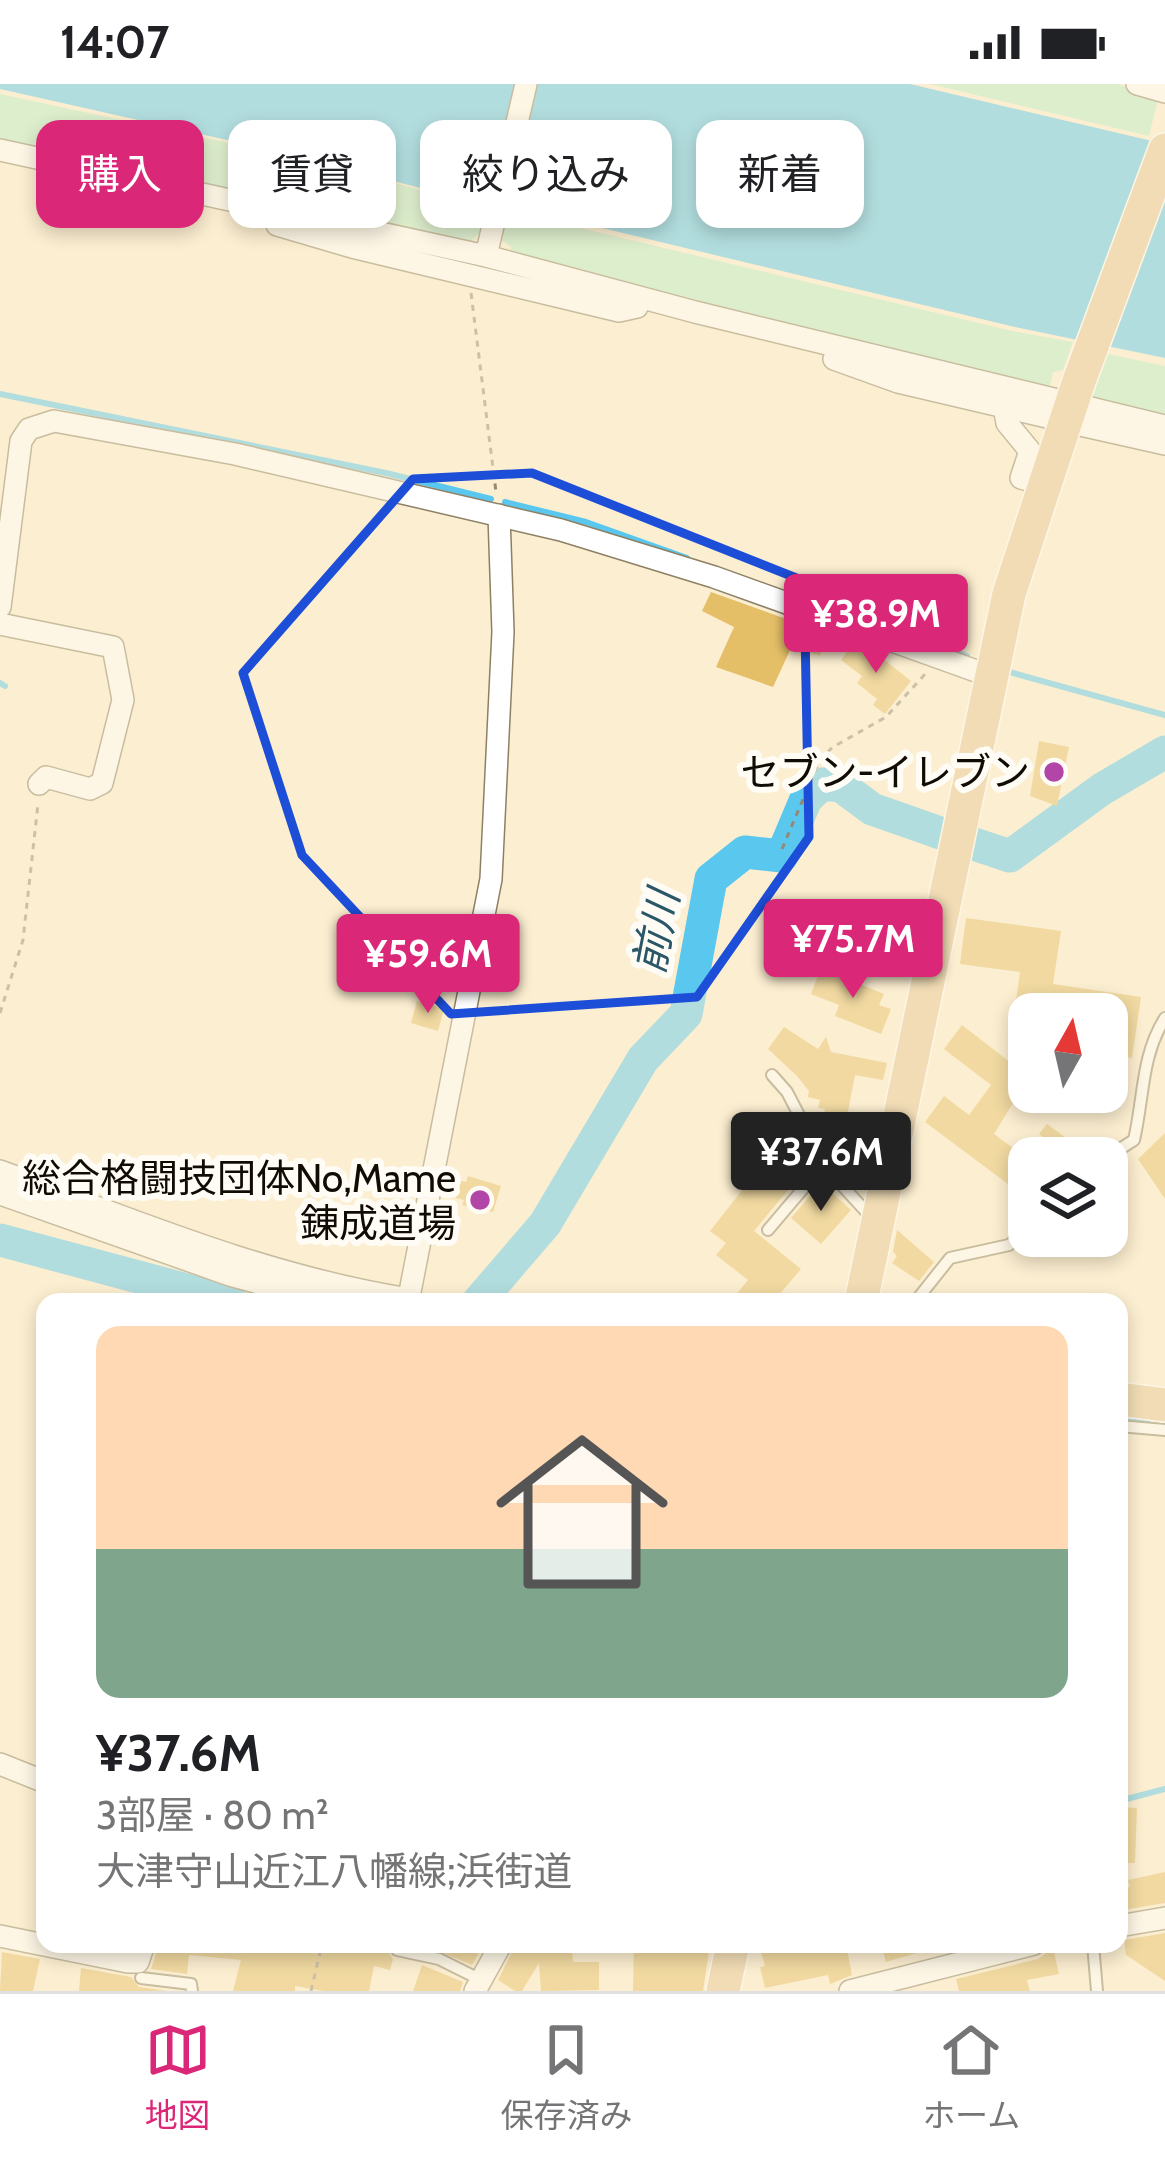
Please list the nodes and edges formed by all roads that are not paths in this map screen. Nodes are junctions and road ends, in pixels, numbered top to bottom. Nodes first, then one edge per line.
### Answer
1 (526, 84) edge
2 (1137, 84) edge
3 (1165, 92) edge
4 (0, 150) edge
5 (1165, 150) edge
6 (36, 159) edge
7 (204, 196) edge
8 (204, 209) edge
9 (486, 256) junction
10 (638, 302) junction
11 (1068, 406) junction
12 (1004, 407) junction
13 (1165, 426) edge
14 (1165, 444) edge
15 (1042, 484) junction
16 (499, 515) junction
17 (0, 607) edge
18 (0, 624) edge
19 (990, 676) junction
20 (39, 784) road end
21 (1165, 1018) edge
22 (772, 1076) dead end
23 (1128, 1144) edge
24 (824, 1164) junction
25 (0, 1171) edge
26 (0, 1189) edge
27 (878, 1223) junction
28 (768, 1231) dead end
29 (1008, 1246) edge
30 (313, 1293) edge
31 (369, 1293) edge
32 (410, 1293) edge
33 (863, 1293) edge
34 (922, 1293) edge
35 (1128, 1401) edge
36 (1165, 1405) edge
37 (1128, 1427) edge
38 (1165, 1430) edge
39 (0, 1764) edge
40 (36, 1778) edge
41 (1165, 1918) edge
42 (1128, 1924) edge
43 (0, 1936) edge
44 (36, 1943) edge
45 (84, 1953) edge
46 (141, 1953) edge
47 (412, 1953) edge
48 (496, 1953) edge
49 (731, 1953) edge
50 (999, 1953) edge
51 (1094, 1953) edge
52 (141, 1978) dead end
53 (478, 1985) edge
54 (192, 1991) edge
55 (724, 1991) edge
56 (850, 1991) edge
57 (1097, 1991) edge

1 - 9 street
2 - 3 street
4 - 6 street
5 - 11 main road
7 - 9 street
8 - 10 street
9 - 10 street
10 - 11 street
10 - 12 street
11 - 12 street
11 - 13 street
11 - 14 street
11 - 15 main road
12 - 15 street
15 - 19 main road
16 - 17 street
16 - 19 street
16 - 32 street
18 - 20 street
19 - 27 main road
21 - 23 lane
22 - 24 lane
24 - 27 lane
24 - 28 lane
25 - 31 street
26 - 30 street
27 - 33 main road
29 - 34 lane
35 - 36 main road
37 - 38 lane
39 - 40 street
41 - 42 street
43 - 44 street
45 - 46 street
47 - 53 lane
48 - 53 street
49 - 55 main road
50 - 56 street
51 - 57 lane
52 - 54 lane

